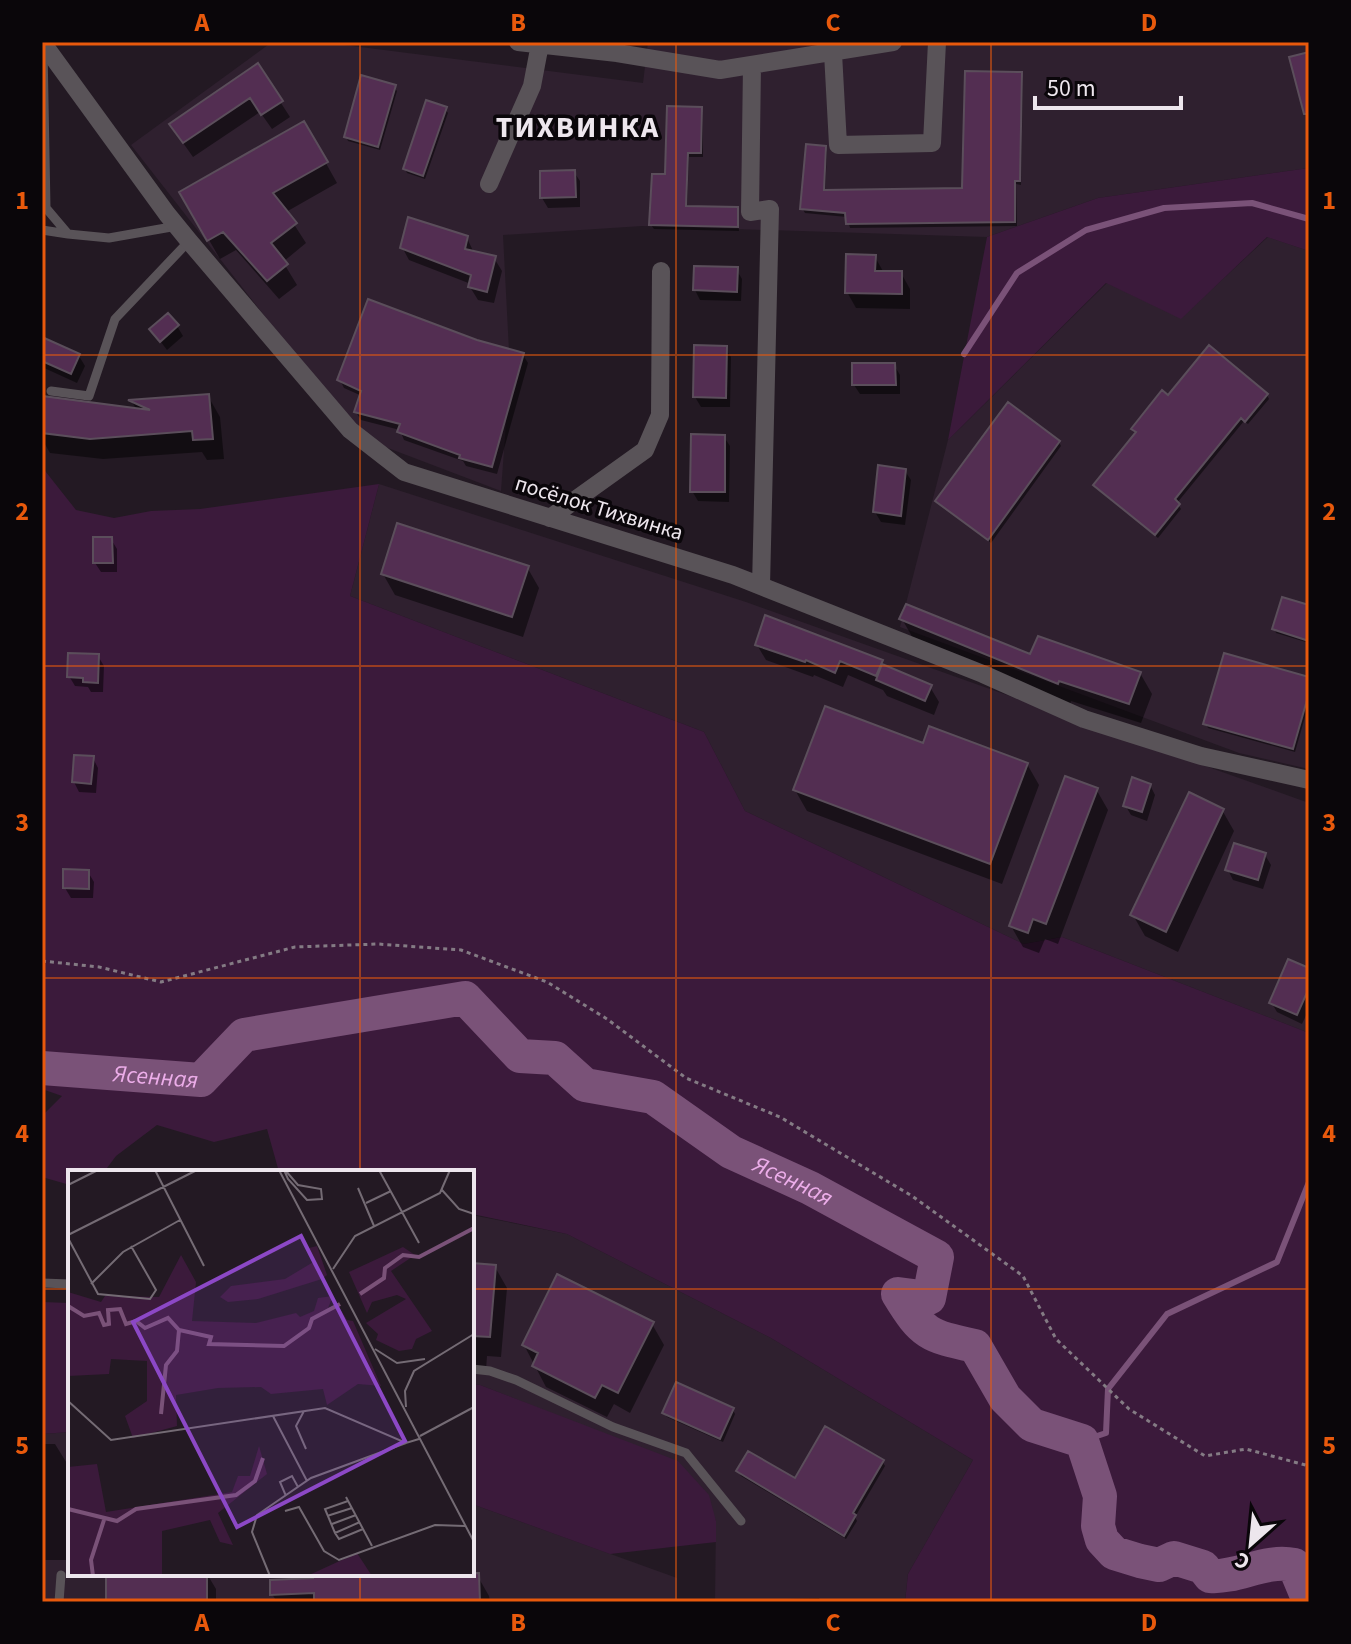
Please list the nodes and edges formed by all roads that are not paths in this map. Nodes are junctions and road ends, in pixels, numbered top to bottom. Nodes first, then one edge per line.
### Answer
1 (42, 42) edge
2 (518, 42) edge
3 (893, 42) edge
4 (937, 42) edge
5 (540, 44) junction
6 (833, 53) junction
7 (752, 65) junction
8 (43, 92) edge
9 (489, 184) dead end
10 (42, 230) edge
11 (68, 234) junction
12 (183, 234) junction
13 (661, 271) dead end
14 (51, 391) dead end
15 (550, 518) junction
16 (761, 586) junction
17 (1309, 780) edge
18 (42, 1283) edge
19 (68, 1284) edge
20 (474, 1369) edge
21 (741, 1521) dead end
22 (61, 1575) dead end
23 (59, 1602) edge

1 - 8 lane
1 - 12 street, посёлок Тихвинка
2 - 5 street
3 - 6 street
4 - 6 street
5 - 7 street
5 - 9 street
6 - 7 street
7 - 16 street
8 - 11 lane
10 - 11 lane
11 - 12 lane
12 - 14 lane
12 - 15 street, посёлок Тихвинка
13 - 15 street
15 - 16 street, посёлок Тихвинка
16 - 17 street, посёлок Тихвинка
18 - 19 lane
20 - 21 lane
22 - 23 lane

